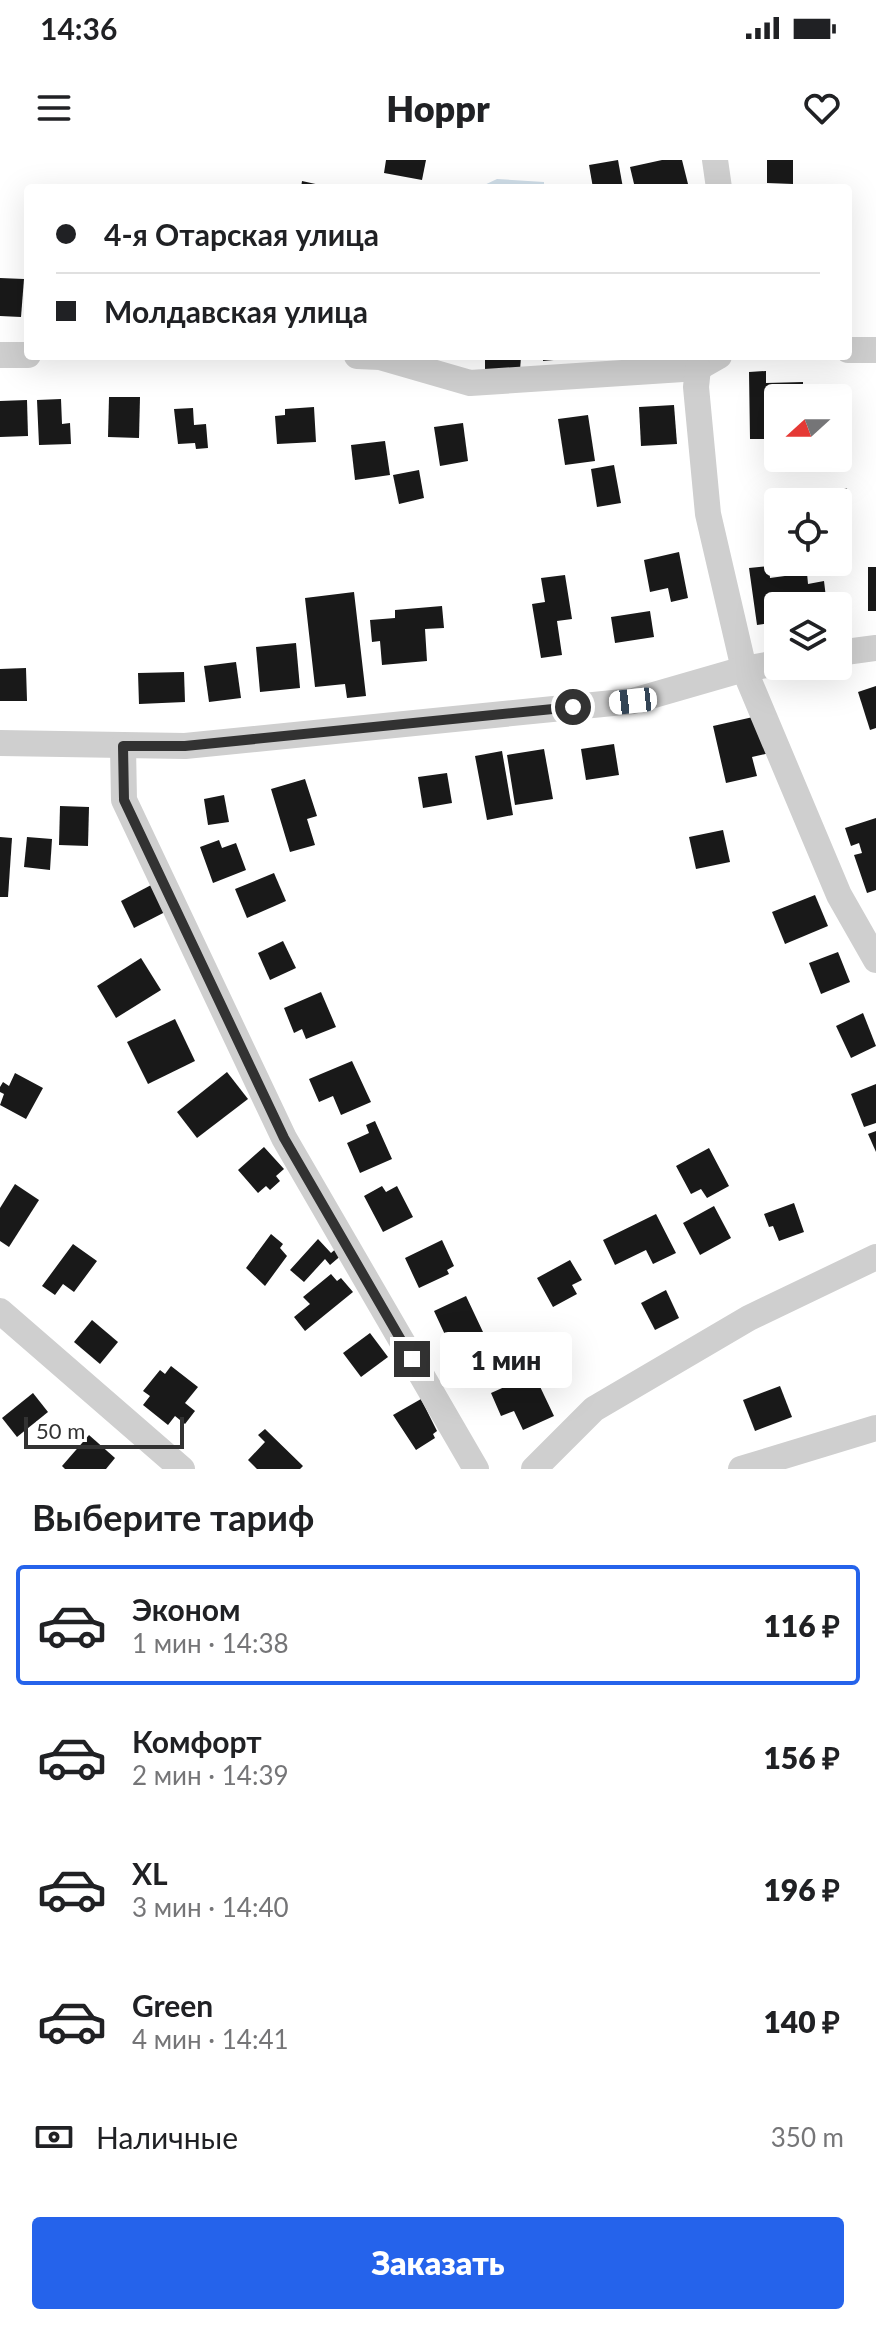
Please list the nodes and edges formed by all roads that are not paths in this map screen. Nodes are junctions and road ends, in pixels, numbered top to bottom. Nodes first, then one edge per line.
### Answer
1 (715, 160) edge
2 (718, 184) edge
3 (852, 350) edge
4 (876, 350) edge
5 (0, 355) edge
6 (24, 355) edge
7 (390, 360) edge
8 (708, 362) edge
9 (876, 648) edge
10 (852, 651) edge
11 (764, 665) edge
12 (744, 669) junction
13 (0, 743) edge
14 (123, 746) junction
15 (876, 960) edge
16 (876, 1257) edge
17 (0, 1311) edge
18 (876, 1428) edge
19 (182, 1469) edge
20 (476, 1469) edge
21 (534, 1469) edge
22 (741, 1469) edge

1 - 2 street
3 - 4 street
5 - 6 street
7 - 8 street
8 - 12 street
9 - 10 street
11 - 12 street
12 - 14 street
12 - 15 street
13 - 14 street
14 - 20 street
16 - 21 street
17 - 19 street
18 - 22 street

